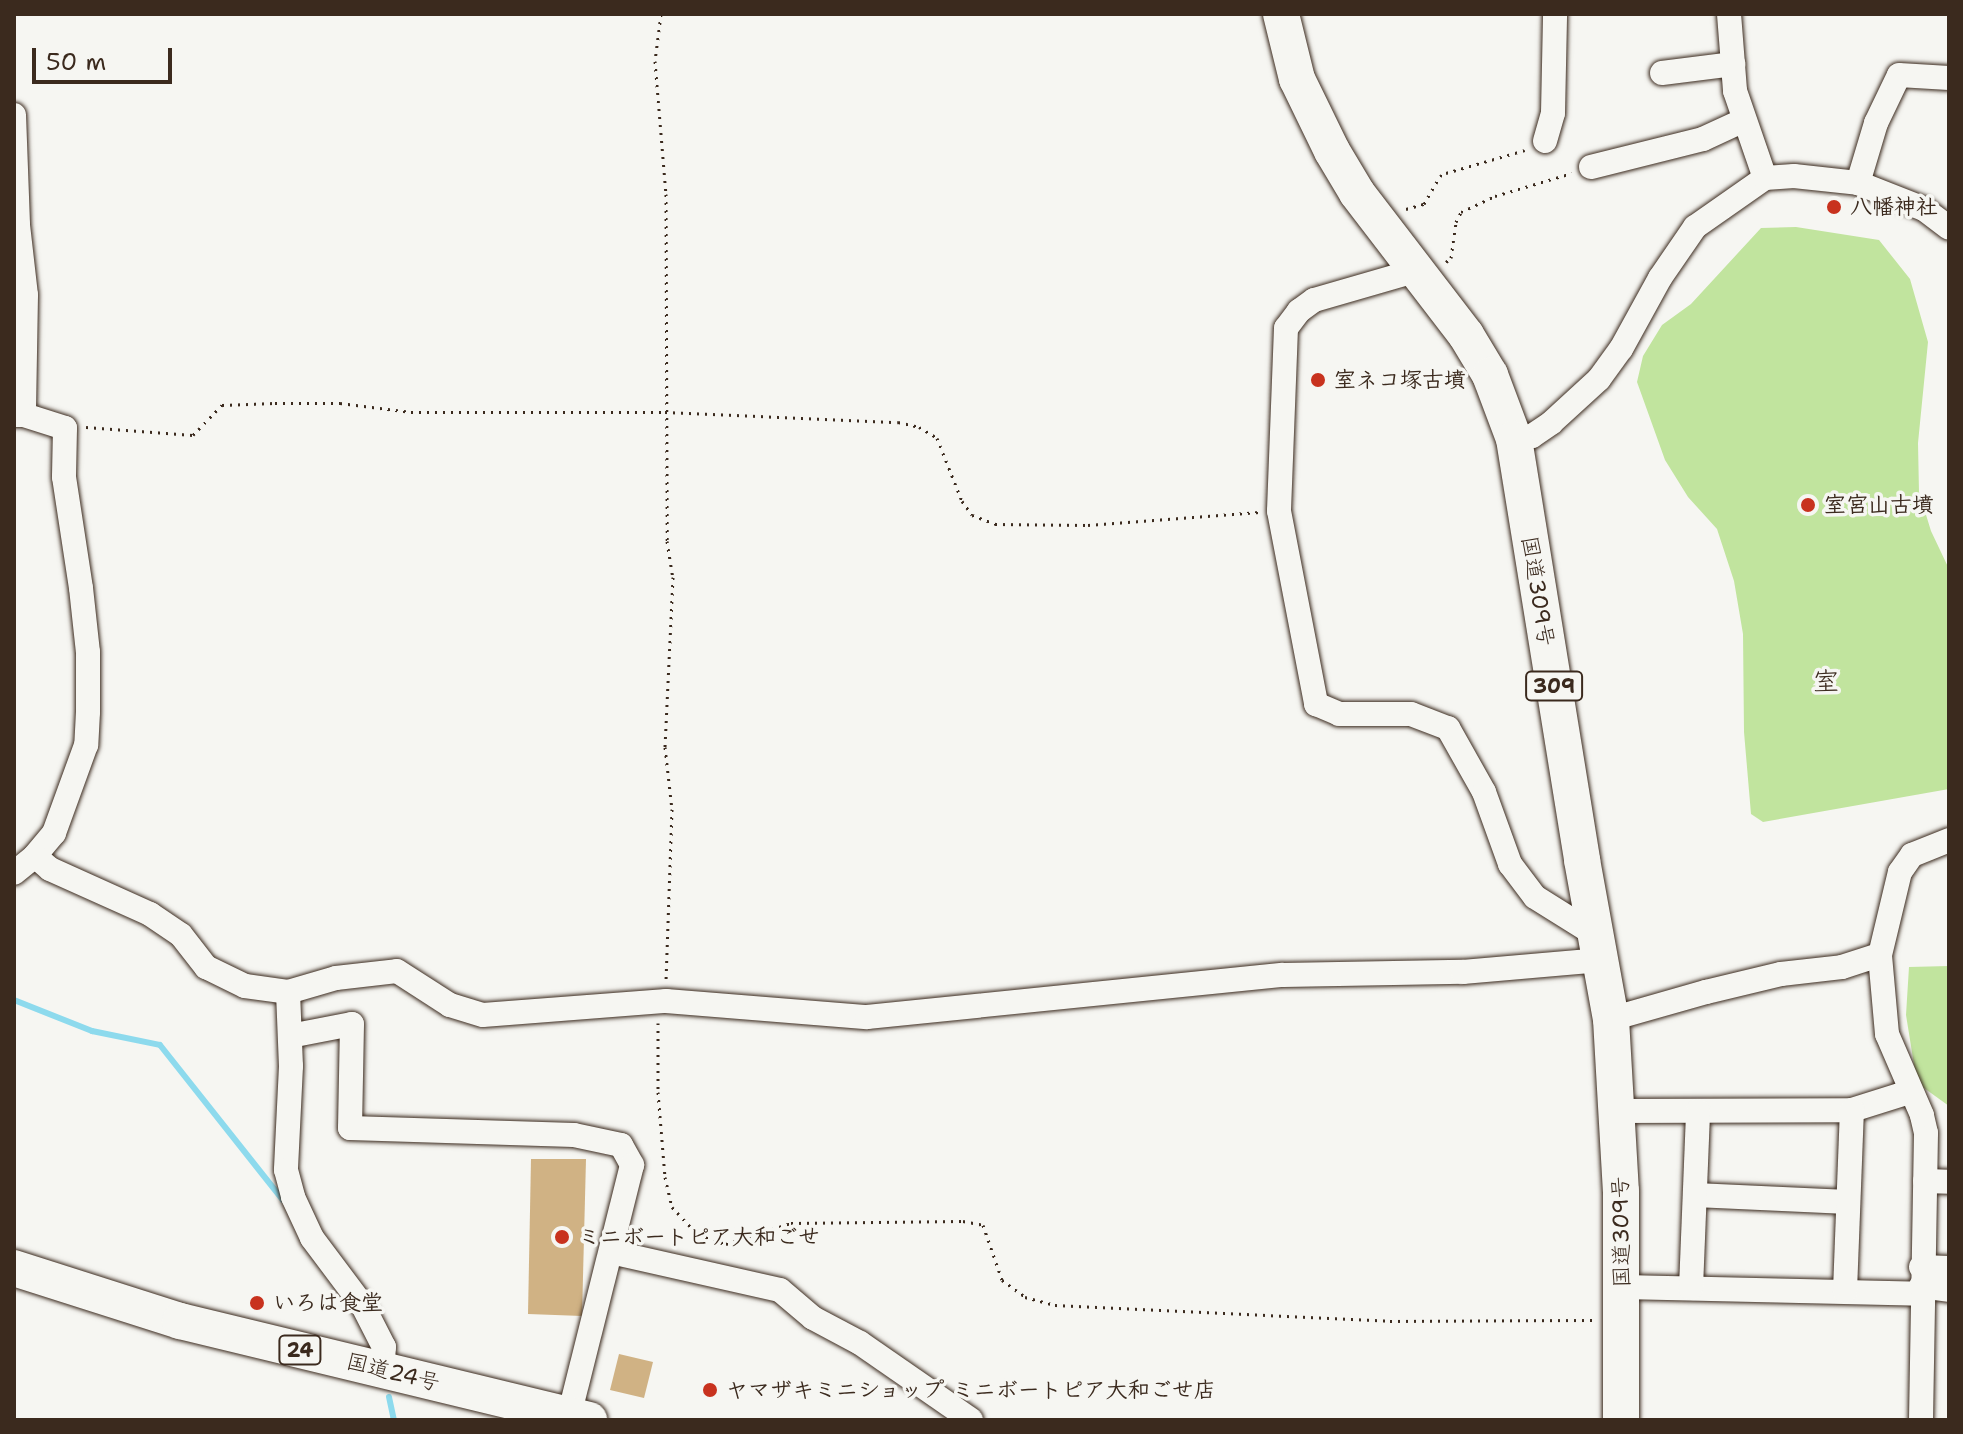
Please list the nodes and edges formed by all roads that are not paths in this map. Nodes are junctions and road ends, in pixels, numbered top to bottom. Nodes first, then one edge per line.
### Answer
1 (1281, 14) edge
2 (1555, 14) edge
3 (1729, 14) edge
4 (1733, 64) junction
5 (1662, 73) dead end
6 (1949, 78) edge
7 (14, 115) edge
8 (1744, 120) junction
9 (1545, 141) road end
10 (1591, 167) road end
11 (1765, 178) junction
12 (1858, 183) junction
13 (1949, 228) edge
14 (1421, 274) junction
15 (19, 415) edge
16 (1514, 439) junction
17 (1949, 840) edge
18 (35, 856) junction
19 (14, 873) edge
20 (1597, 947) junction
21 (1880, 955) junction
22 (288, 992) junction
23 (1611, 1019) junction
24 (290, 1036) junction
25 (1909, 1092) junction
26 (1852, 1110) junction
27 (1618, 1111) junction
28 (1698, 1111) junction
29 (1937, 1182) edge
30 (1695, 1195) junction
31 (1848, 1202) junction
32 (611, 1252) junction
33 (14, 1268) edge
34 (1949, 1268) edge
35 (1921, 1282) junction
36 (1691, 1288) junction
37 (1949, 1290) edge
38 (1845, 1291) junction
39 (1623, 1304) junction
40 (382, 1369) junction
41 (579, 1418) edge
42 (971, 1420) edge
43 (1621, 1420) edge
44 (1921, 1420) edge

1 - 14 highway, 国道309号 / 309
2 - 9 street
3 - 4 street
4 - 5 street
4 - 8 street
6 - 12 street
7 - 15 street
8 - 10 street
8 - 11 street
11 - 12 street
11 - 16 street
12 - 13 street
14 - 16 highway, 国道309号 / 309
14 - 20 street
15 - 18 street
16 - 20 highway, 国道309号 / 309
17 - 21 street
18 - 19 street
18 - 22 street
20 - 22 street
20 - 23 highway, 国道309号 / 309
21 - 23 street
21 - 25 street
22 - 24 street
23 - 27 highway, 国道309号 / 309
24 - 32 street
24 - 40 street
25 - 26 street
25 - 29 street
26 - 28 street
26 - 31 street
27 - 28 street
27 - 39 highway, 国道309号 / 309
28 - 30 street
29 - 35 street
30 - 31 street
30 - 36 street
31 - 38 street
32 - 41 street
32 - 42 street
33 - 40 highway, 国道24号 / 24
34 - 35 street
35 - 37 street
35 - 38 street
35 - 44 street
36 - 38 street
36 - 39 street
39 - 43 highway, 国道309号 / 309
40 - 41 highway, 国道24号 / 24

